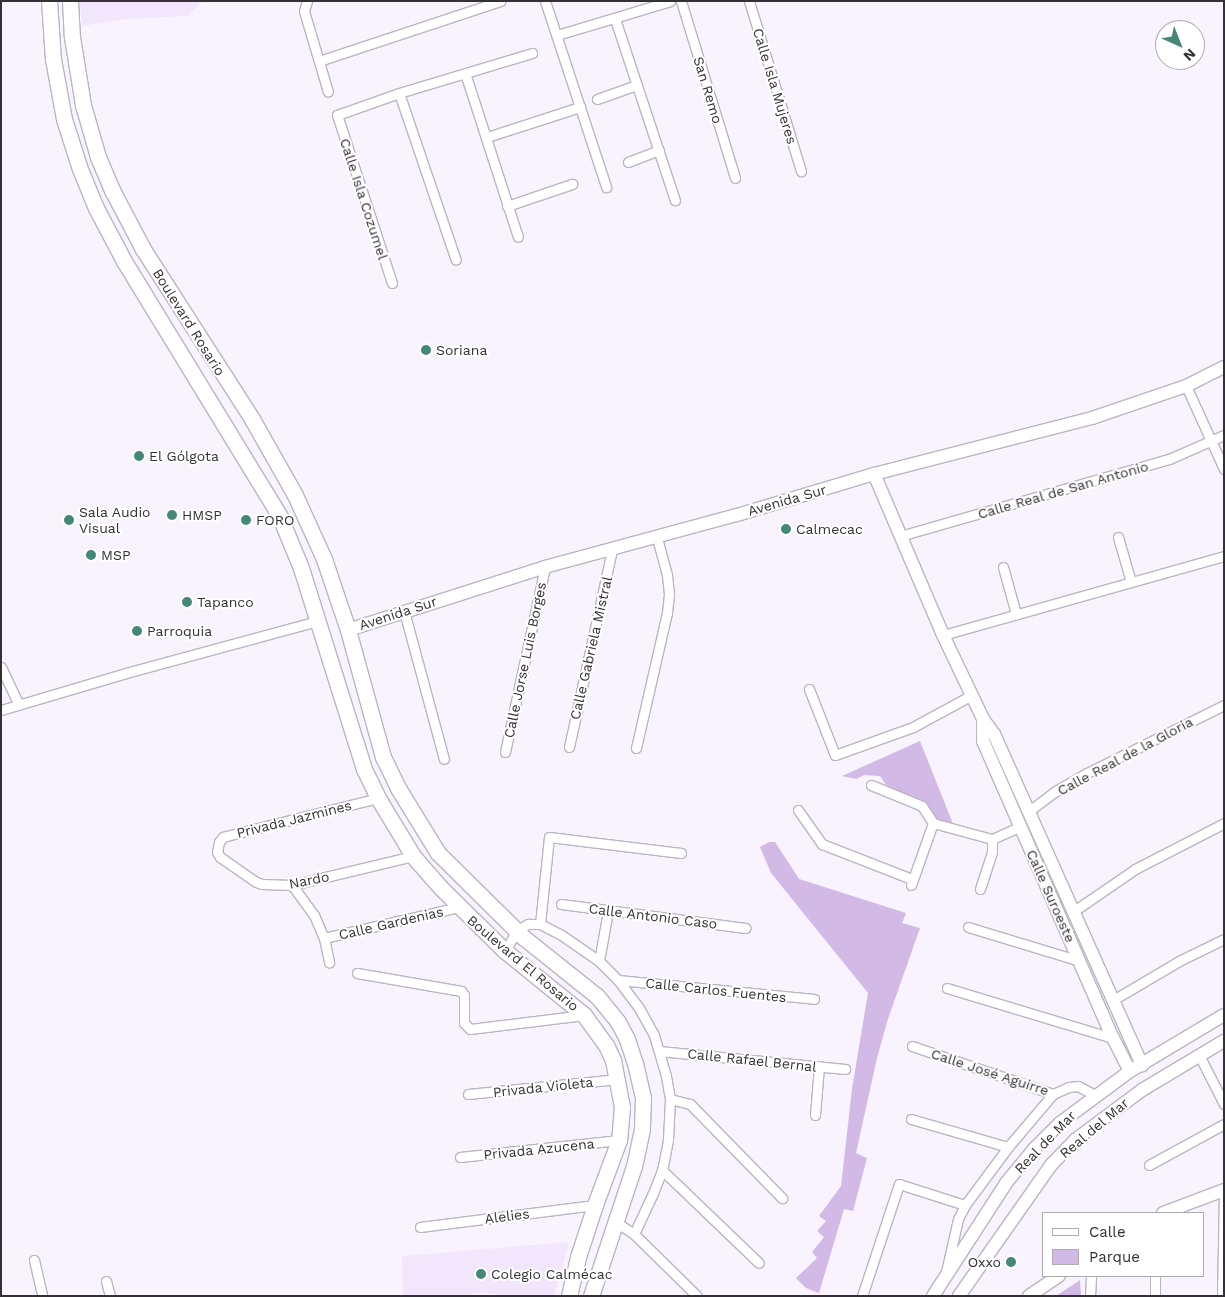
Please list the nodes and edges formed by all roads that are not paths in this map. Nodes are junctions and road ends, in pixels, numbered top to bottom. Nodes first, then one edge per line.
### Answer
1 (49, 1) edge
2 (70, 1) edge
3 (306, 1) edge
4 (500, 1) edge
5 (545, 1) edge
6 (670, 1) edge
7 (681, 1) edge
8 (749, 1) edge
9 (615, 19) junction
10 (557, 35) junction
11 (532, 53) dead end
12 (319, 62) junction
13 (77, 72) junction
14 (465, 73) junction
15 (56, 75) junction
16 (637, 85) junction
17 (328, 92) dead end
18 (399, 93) junction
19 (597, 99) dead end
20 (580, 107) junction
21 (486, 137) junction
22 (658, 150) junction
23 (628, 162) dead end
24 (801, 171) dead end
25 (735, 178) dead end
26 (572, 184) dead end
27 (606, 187) dead end
28 (675, 200) dead end
29 (507, 206) junction
30 (518, 237) dead end
31 (456, 260) dead end
32 (392, 283) dead end
33 (1224, 367) edge
34 (1186, 386) junction
35 (1224, 435) edge
36 (1212, 441) junction
37 (1224, 469) edge
38 (874, 474) junction
39 (295, 495) junction
40 (272, 506) junction
41 (900, 536) junction
42 (657, 537) junction
43 (1118, 537) dead end
44 (612, 549) junction
45 (1224, 556) edge
46 (545, 567) junction
47 (1003, 567) dead end
48 (1130, 582) junction
49 (404, 611) junction
50 (1016, 614) junction
51 (318, 621) junction
52 (348, 630) junction
53 (943, 635) junction
54 (1, 667) edge
55 (809, 689) dead end
56 (972, 695) junction
57 (19, 705) junction
58 (1224, 705) edge
59 (1, 710) edge
60 (983, 719) junction
61 (569, 747) dead end
62 (636, 748) dead end
63 (505, 752) dead end
64 (444, 758) dead end
65 (871, 785) dead end
66 (378, 798) junction
67 (798, 810) dead end
68 (1029, 811) junction
69 (933, 823) junction
70 (1224, 823) edge
71 (1019, 827) junction
72 (992, 839) junction
73 (217, 848) joint
74 (681, 853) dead end
75 (414, 856) junction
76 (292, 885) junction
77 (980, 890) dead end
78 (561, 904) dead end
79 (459, 907) junction
80 (608, 911) junction
81 (1074, 911) junction
82 (540, 924) junction
83 (968, 927) dead end
84 (745, 928) dead end
85 (517, 930) junction
86 (324, 938) junction
87 (1224, 938) edge
88 (505, 950) junction
89 (599, 961) junction
90 (1080, 961) junction
91 (329, 962) dead end
92 (357, 973) dead end
93 (618, 980) junction
94 (947, 988) dead end
95 (814, 999) dead end
96 (1113, 1000) junction
97 (584, 1015) junction
98 (1224, 1016) edge
99 (1113, 1038) junction
100 (1224, 1041) edge
101 (912, 1046) dead end
102 (660, 1051) junction
103 (1199, 1055) junction
104 (1142, 1065) junction
105 (819, 1066) junction
106 (845, 1069) dead end
107 (1130, 1071) junction
108 (618, 1079) junction
109 (468, 1094) dead end
110 (1053, 1094) junction
111 (1096, 1095) junction
112 (670, 1099) junction
113 (1224, 1104) edge
114 (815, 1115) dead end
115 (912, 1118) dead end
116 (1224, 1124) edge
117 (619, 1140) junction
118 (1008, 1147) junction
119 (460, 1157) dead end
120 (1150, 1165) dead end
121 (662, 1170) junction
122 (1224, 1190) edge
123 (782, 1198) dead end
124 (595, 1205) junction
125 (965, 1205) junction
126 (1166, 1212) edge
127 (614, 1221) junction
128 (420, 1227) dead end
129 (634, 1234) junction
130 (34, 1260) dead end
131 (759, 1263) dead end
132 (944, 1277) junction
133 (1058, 1277) edge
134 (1091, 1277) edge
135 (1155, 1277) edge
136 (106, 1281) dead end
137 (42, 1296) edge
138 (110, 1296) edge
139 (569, 1296) edge
140 (591, 1296) edge
141 (697, 1296) edge
142 (862, 1296) edge
143 (933, 1296) edge
144 (959, 1296) edge
145 (1029, 1296) edge
146 (1090, 1296) edge
147 (1155, 1296) edge
148 (1222, 1296) edge

1 - 15 main road, Boulevard Rosario
2 - 13 main road, Boulevard Rosario
3 - 12 street
4 - 12 street
5 - 10 street
6 - 9 street
7 - 25 street, San Remo
8 - 24 street, Calle Isla Mujeres
9 - 10 street
9 - 16 street
10 - 20 street
11 - 14 street
12 - 17 street
13 - 15 main road
13 - 39 main road, Boulevard Rosario
14 - 18 street
14 - 21 street
15 - 40 main road, Boulevard Rosario
16 - 19 street
16 - 22 street
18 - 31 street
18 - 32 street, Calle Isla Cozumel
20 - 21 street
20 - 27 street
21 - 29 street
22 - 23 street
22 - 28 street
26 - 29 street
29 - 30 street
33 - 34 street, Avenida Sur
34 - 36 street
34 - 38 street, Avenida Sur
35 - 36 street, Calle Real de San Antonio
36 - 37 street
36 - 41 street, Calle Real de San Antonio
38 - 41 street, Calle Suroeste
38 - 42 street, Avenida Sur
39 - 40 main road
39 - 52 main road, Boulevard Rosario
40 - 51 main road, Boulevard Rosario
41 - 53 street, Calle Suroeste
42 - 44 street, Avenida Sur
42 - 62 street
43 - 48 street
44 - 46 street, Avenida Sur
44 - 61 street, Calle Gabriela Mistral
45 - 48 street
46 - 49 street, Avenida Sur
46 - 63 street, Calle Jorse Luis Borges
47 - 50 street
48 - 50 street
49 - 52 street, Avenida Sur
49 - 64 street
50 - 53 street
51 - 57 street
51 - 66 main road, Boulevard El Rosario
52 - 85 main road, Boulevard El Rosario
53 - 56 street, Calle Suroeste
54 - 57 street
55 - 56 street
56 - 60 street, Calle Suroeste
57 - 59 street
58 - 68 street, Calle Real de la Gloria
60 - 68 street, Calle Suroeste
60 - 71 street, Calle Suroeste
65 - 69 street
66 - 73 street, Privada Jazmines
66 - 75 main road, Boulevard El Rosario
67 - 69 street
68 - 81 street, Calle Suroeste
69 - 72 street
70 - 81 street
71 - 72 street
71 - 90 street, Calle Suroeste
72 - 77 street
73 - 76 street, Nardo
74 - 82 street
75 - 76 street, Nardo
75 - 79 main road, Boulevard El Rosario
76 - 86 street
78 - 80 street, Calle Antonio Caso
79 - 86 street, Calle Gardenias
79 - 88 main road, Boulevard El Rosario
80 - 84 street, Calle Antonio Caso
80 - 89 street
81 - 96 street, Calle Suroeste
82 - 85 street
82 - 89 street
83 - 90 street
85 - 88 street
85 - 127 main road, Boulevard El Rosario
86 - 91 street
87 - 96 street
88 - 97 main road, Boulevard El Rosario
89 - 93 street
90 - 99 street, Calle Suroeste
92 - 97 street
93 - 95 street, Calle Carlos Fuentes
93 - 102 street
94 - 99 street
96 - 104 street, Calle Suroeste
97 - 108 main road, Boulevard El Rosario
98 - 104 street, Real de Mar
99 - 107 street, Calle Suroeste
100 - 103 street, Real del Mar
101 - 110 street, Calle José Aguirre
102 - 105 street, Calle Rafael Bernal
102 - 112 street
103 - 113 street
103 - 144 street, Real del Mar
104 - 107 street, Real de Mar
105 - 106 street, Calle Rafael Bernal
105 - 114 street
107 - 111 street, Real de Mar
108 - 109 street, Privada Violeta
108 - 117 main road, Boulevard El Rosario
110 - 111 street, Calle José Aguirre
110 - 118 street
111 - 132 street, Real de Mar
112 - 121 street
112 - 123 street
115 - 118 street
116 - 120 street
117 - 119 street, Privada Azucena
117 - 124 main road, Boulevard El Rosario
118 - 125 street
121 - 129 street
121 - 131 street
122 - 126 street
122 - 148 street
124 - 128 street, Alelies
124 - 139 main road, Boulevard El Rosario
125 - 132 street
125 - 142 street
127 - 129 street
127 - 140 main road, Boulevard El Rosario
129 - 141 street
130 - 137 street
132 - 143 street, Real de Mar
133 - 145 street
134 - 146 street
135 - 147 street
136 - 138 street

